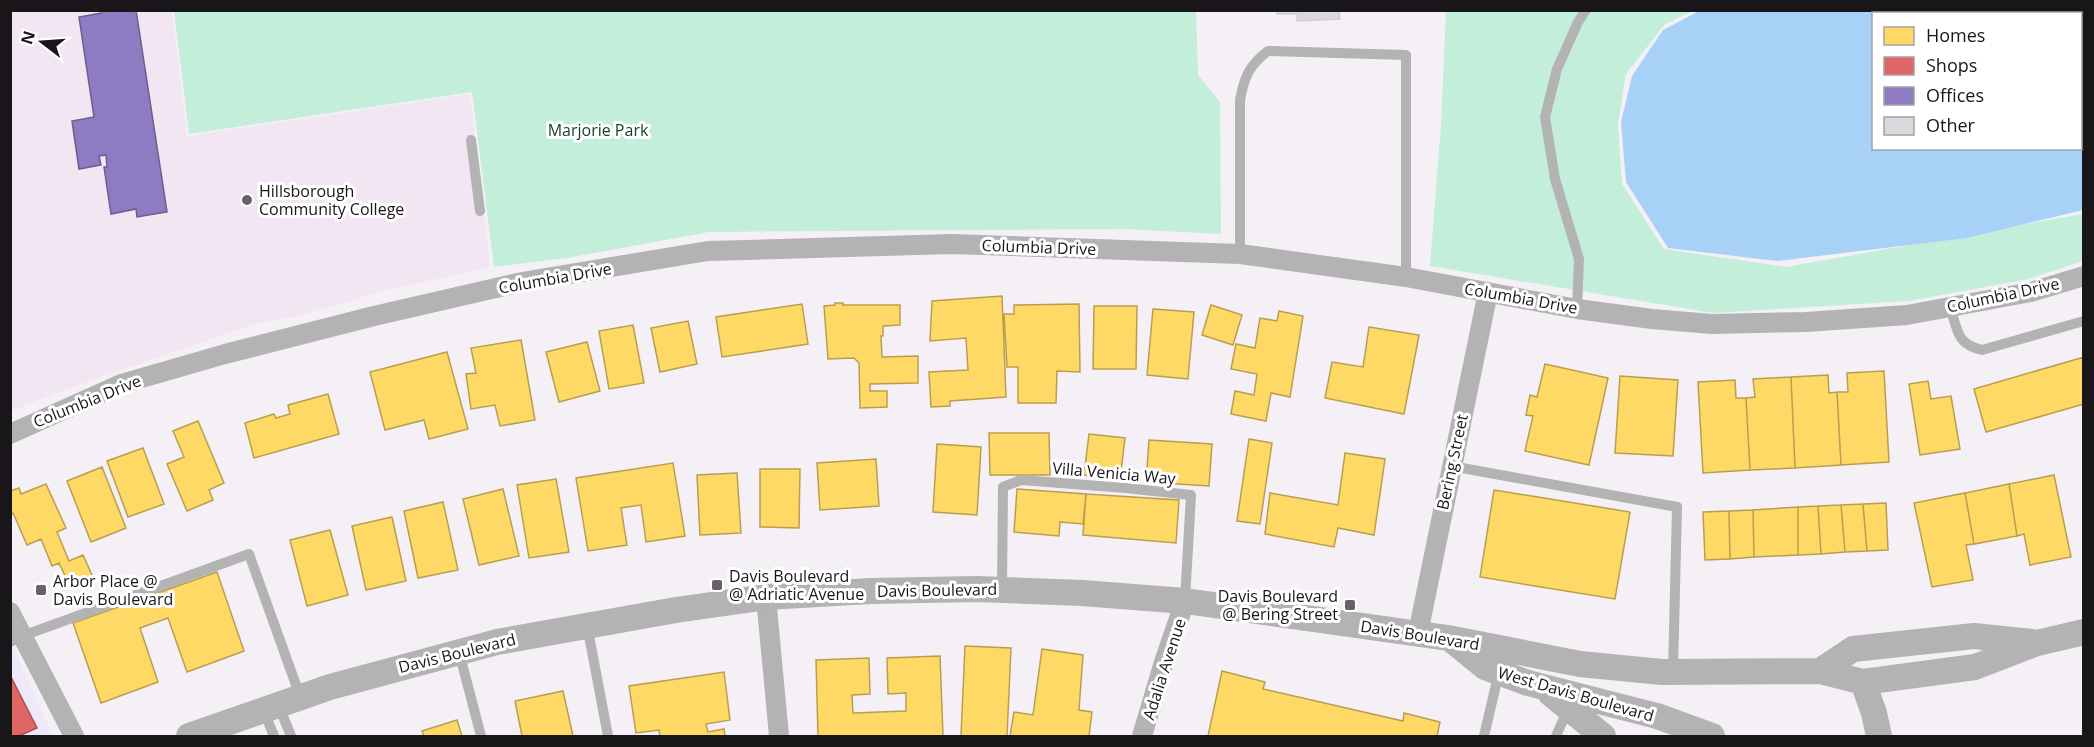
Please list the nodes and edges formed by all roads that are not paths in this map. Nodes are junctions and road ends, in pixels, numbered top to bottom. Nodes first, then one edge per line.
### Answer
1 (1586, 10) edge
2 (471, 140) dead end
3 (480, 211) dead end
4 (1240, 254) junction
5 (2084, 276) edge
6 (1406, 277) junction
7 (1488, 292) junction
8 (1950, 307) junction
9 (1577, 309) junction
10 (2084, 321) edge
11 (10, 434) edge
12 (1451, 466) junction
13 (1002, 590) junction
14 (766, 597) junction
15 (1185, 601) junction
16 (10, 612) edge
17 (587, 625) junction
18 (2084, 632) edge
19 (1418, 633) junction
20 (1448, 638) joint
21 (16, 639) edge
22 (2037, 643) junction
23 (458, 652) junction
24 (1501, 660) junction
25 (1820, 670) junction
26 (1667, 672) junction
27 (1863, 682) junction
28 (1575, 685) junction
29 (281, 703) junction
30 (74, 736) edge
31 (189, 736) edge
32 (274, 736) edge
33 (291, 736) edge
34 (480, 736) edge
35 (608, 736) edge
36 (779, 736) edge
37 (1142, 736) edge
38 (1484, 736) edge
39 (1556, 736) edge
40 (1602, 736) edge
41 (1712, 736) edge
42 (1879, 736) edge

1 - 9 lane
2 - 3 lane
4 - 6 street, Columbia Drive
4 - 6 lane
4 - 11 street, Columbia Drive
5 - 8 street, Columbia Drive
6 - 7 street, Columbia Drive
7 - 9 street, Columbia Drive
7 - 12 street, Bering Street
8 - 9 street, Columbia Drive
8 - 10 lane
12 - 19 street, Bering Street
12 - 26 lane
13 - 14 street, Davis Boulevard
13 - 15 street, Davis Boulevard
13 - 15 lane, Villa Venicia Way
14 - 17 street, Davis Boulevard
14 - 36 street
15 - 19 street, Davis Boulevard
15 - 37 street, Adalia Avenue
16 - 21 street
17 - 23 street, Davis Boulevard
17 - 35 lane
18 - 22 street
19 - 20 street, Davis Boulevard
20 - 24 street, West Davis Boulevard
21 - 29 lane
21 - 30 street
22 - 25 street
22 - 27 street
23 - 29 street, Davis Boulevard
23 - 34 lane
24 - 28 street
24 - 28 street, West Davis Boulevard
24 - 38 lane
25 - 26 street
25 - 27 street
26 - 28 street
27 - 42 street
28 - 39 lane
28 - 40 street, West Davis Boulevard
28 - 41 street, West Davis Boulevard
29 - 31 street, Davis Boulevard
29 - 32 lane
29 - 33 lane

